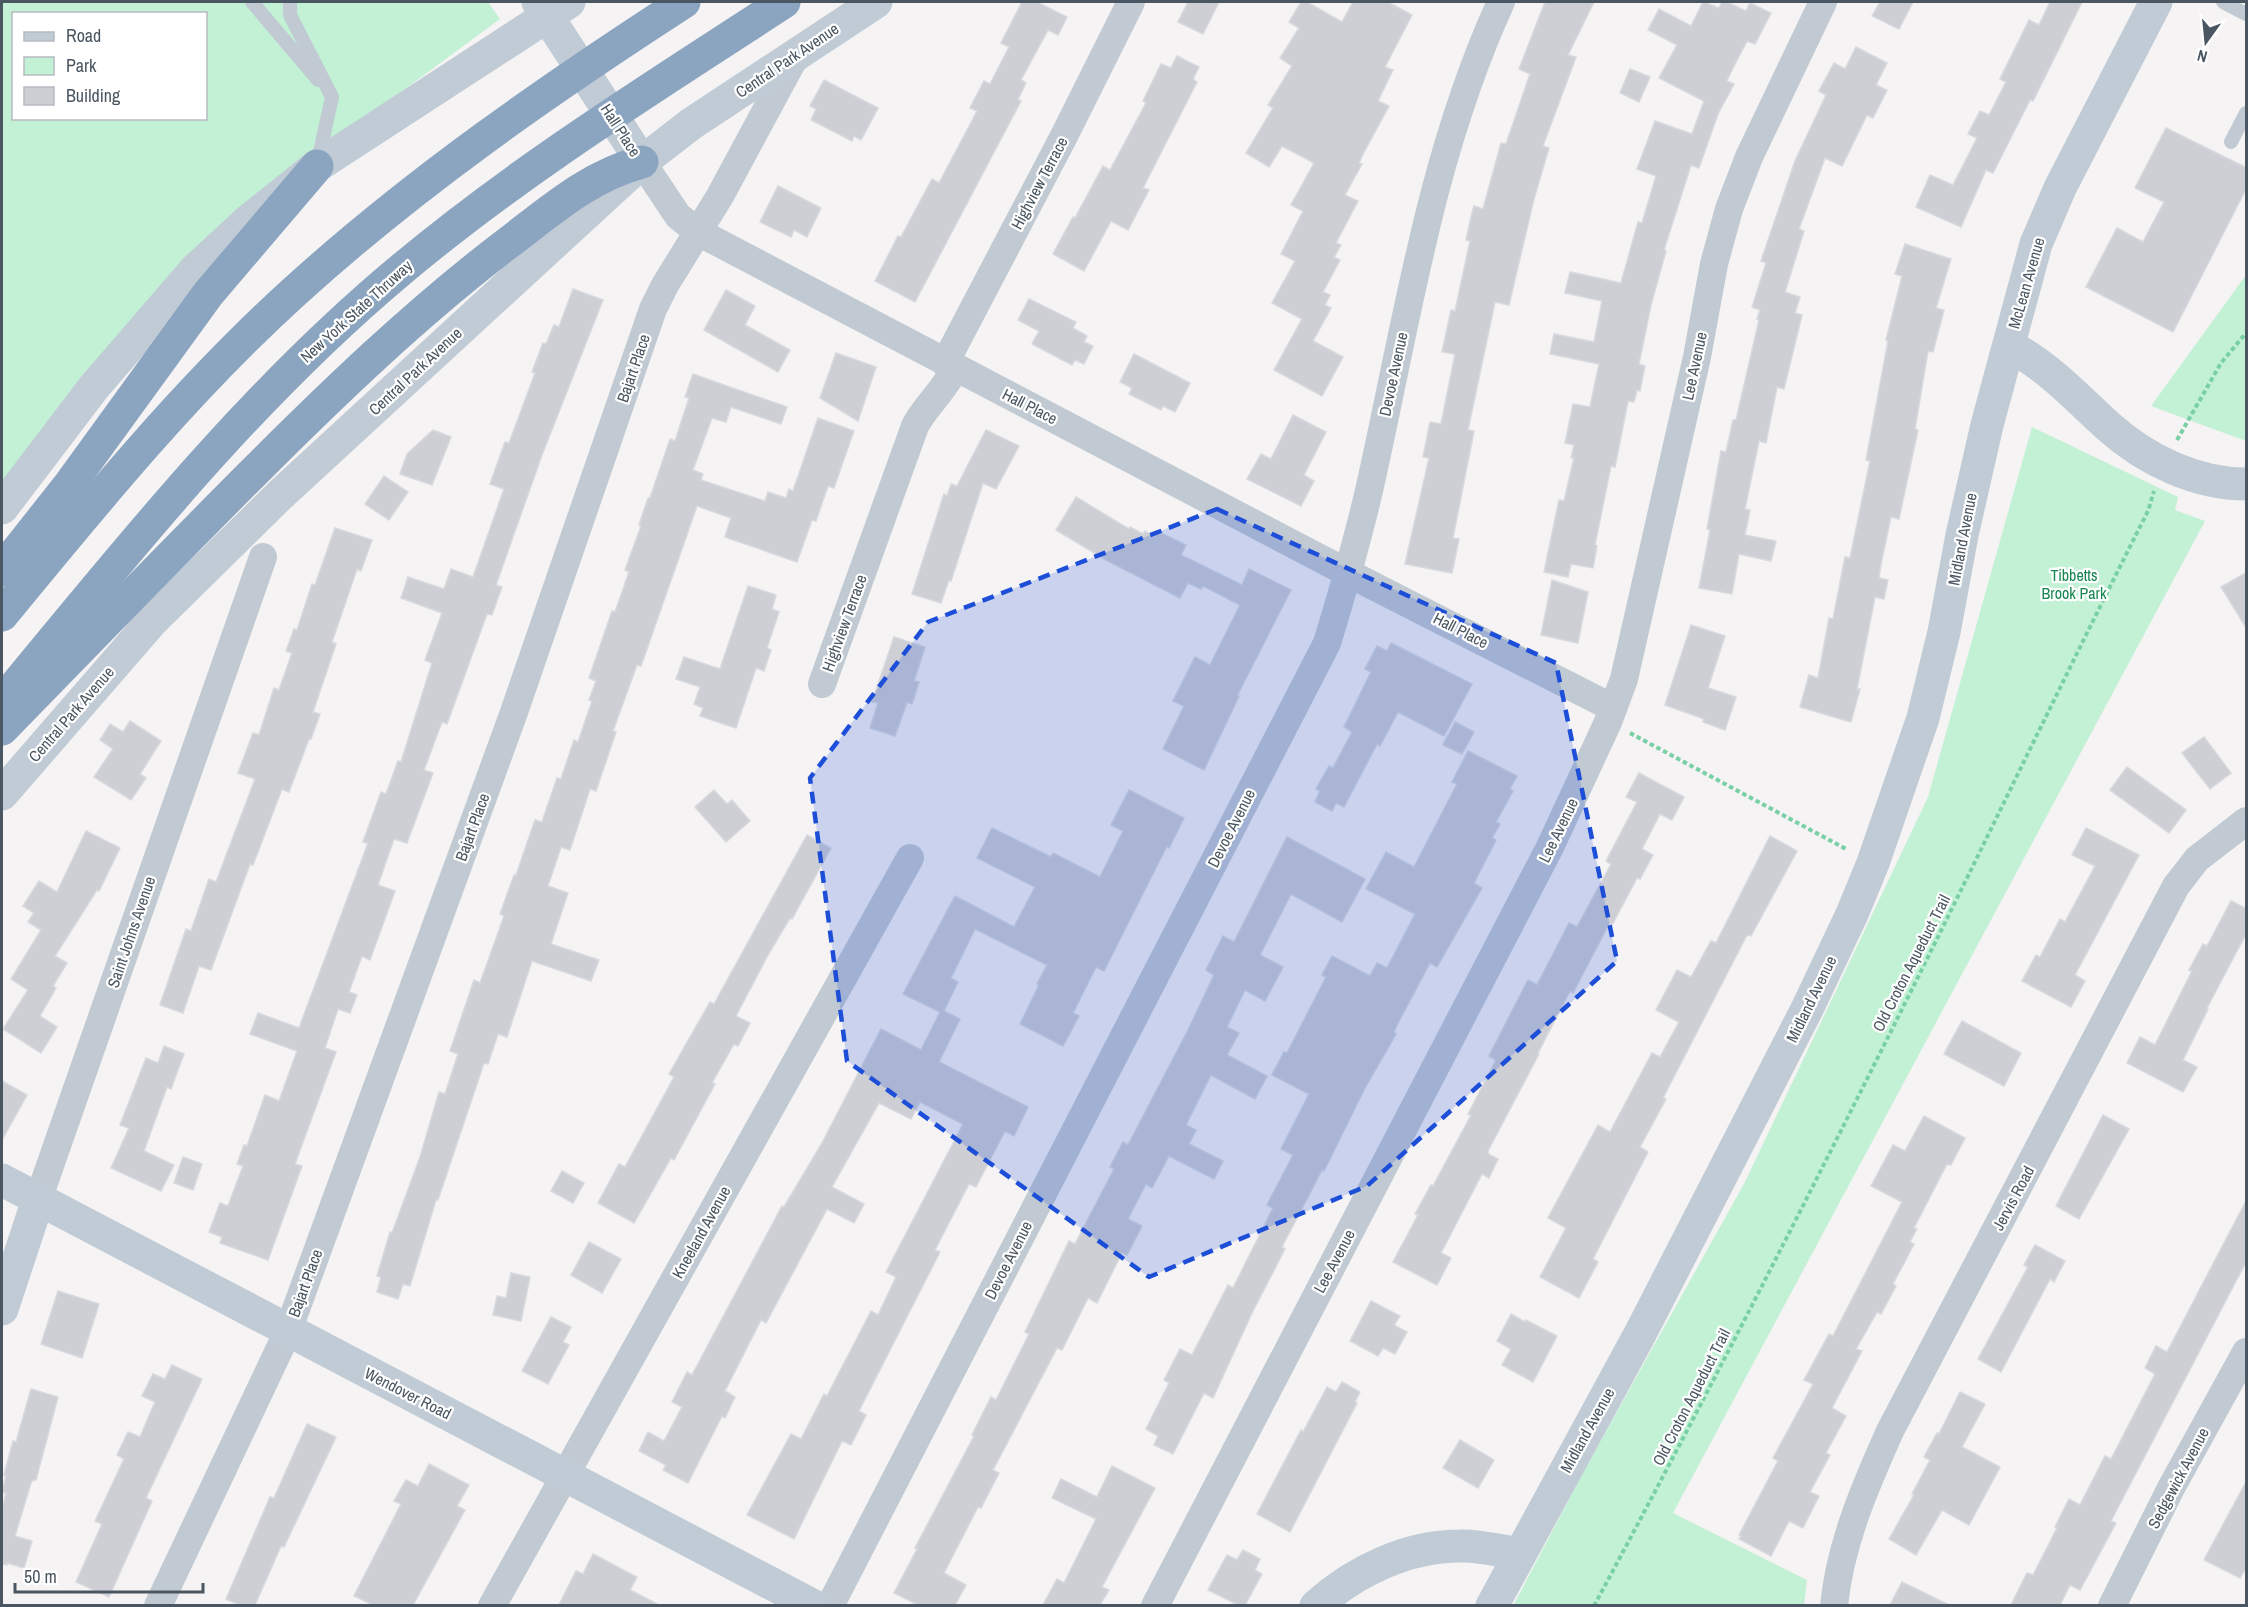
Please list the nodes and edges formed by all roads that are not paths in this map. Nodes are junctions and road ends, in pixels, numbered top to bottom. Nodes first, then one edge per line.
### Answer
1 (252, 2) edge
2 (290, 2) edge
3 (538, 2) edge
4 (569, 2) edge
5 (684, 2) edge
6 (784, 2) edge
7 (876, 2) edge
8 (1131, 2) edge
9 (1502, 2) edge
10 (1823, 2) edge
11 (2156, 2) edge
12 (2223, 2) edge
13 (2247, 14) edge
14 (796, 54) junction
15 (332, 97) junction
16 (2247, 113) edge
17 (2231, 142) dead end
18 (636, 152) junction
19 (317, 166) junction
20 (698, 232) junction
21 (2009, 346) junction
22 (950, 366) junction
23 (2247, 484) edge
24 (2, 508) edge
25 (262, 557) dead end
26 (2, 570) edge
27 (1348, 573) junction
28 (2, 615) edge
29 (822, 684) dead end
30 (2, 702) edge
31 (1611, 715) junction
32 (2, 729) edge
33 (2, 794) edge
34 (2247, 821) edge
35 (910, 858) dead end
36 (2, 1180) edge
37 (38, 1200) junction
38 (2, 1309) edge
39 (288, 1331) junction
40 (2247, 1352) edge
41 (565, 1475) junction
42 (1520, 1554) junction
43 (158, 1605) edge
44 (492, 1605) edge
45 (814, 1605) edge
46 (830, 1605) edge
47 (1155, 1605) edge
48 (1316, 1605) edge
49 (1492, 1605) edge
50 (1834, 1605) edge
51 (2112, 1605) edge

1 - 15 lane
2 - 15 lane
3 - 18 street, Hall Place
4 - 19 street
5 - 28 highway
6 - 30 highway, New York State Thruway
7 - 14 street, Central Park Avenue
8 - 22 street, Highview Terrace
9 - 27 street, Devoe Avenue
10 - 31 street, Lee Avenue
11 - 21 street, McLean Avenue
12 - 13 lane
14 - 18 street, Central Park Avenue
14 - 20 street, Bajart Place
15 - 19 lane
16 - 17 lane
18 - 20 street, Hall Place
18 - 32 highway
18 - 33 street, Central Park Avenue
19 - 24 street
19 - 26 highway
20 - 22 street, Hall Place
20 - 39 street, Bajart Place
21 - 23 street, McLean Avenue
21 - 42 street, Midland Avenue
22 - 27 street, Hall Place
22 - 29 street, Highview Terrace
25 - 37 street, Saint Johns Avenue
27 - 31 street, Hall Place
27 - 46 street, Devoe Avenue
31 - 47 street, Lee Avenue
34 - 50 street, Jervis Road
35 - 41 street, Kneeland Avenue
36 - 37 street, Wendover Road
37 - 38 street, Saint Johns Avenue
37 - 39 street, Wendover Road
39 - 41 street, Wendover Road
39 - 43 street, Bajart Place
40 - 51 street, Sedgewick Avenue
41 - 44 street, Kneeland Avenue
41 - 45 street, Wendover Road
42 - 48 street
42 - 49 street, Midland Avenue

